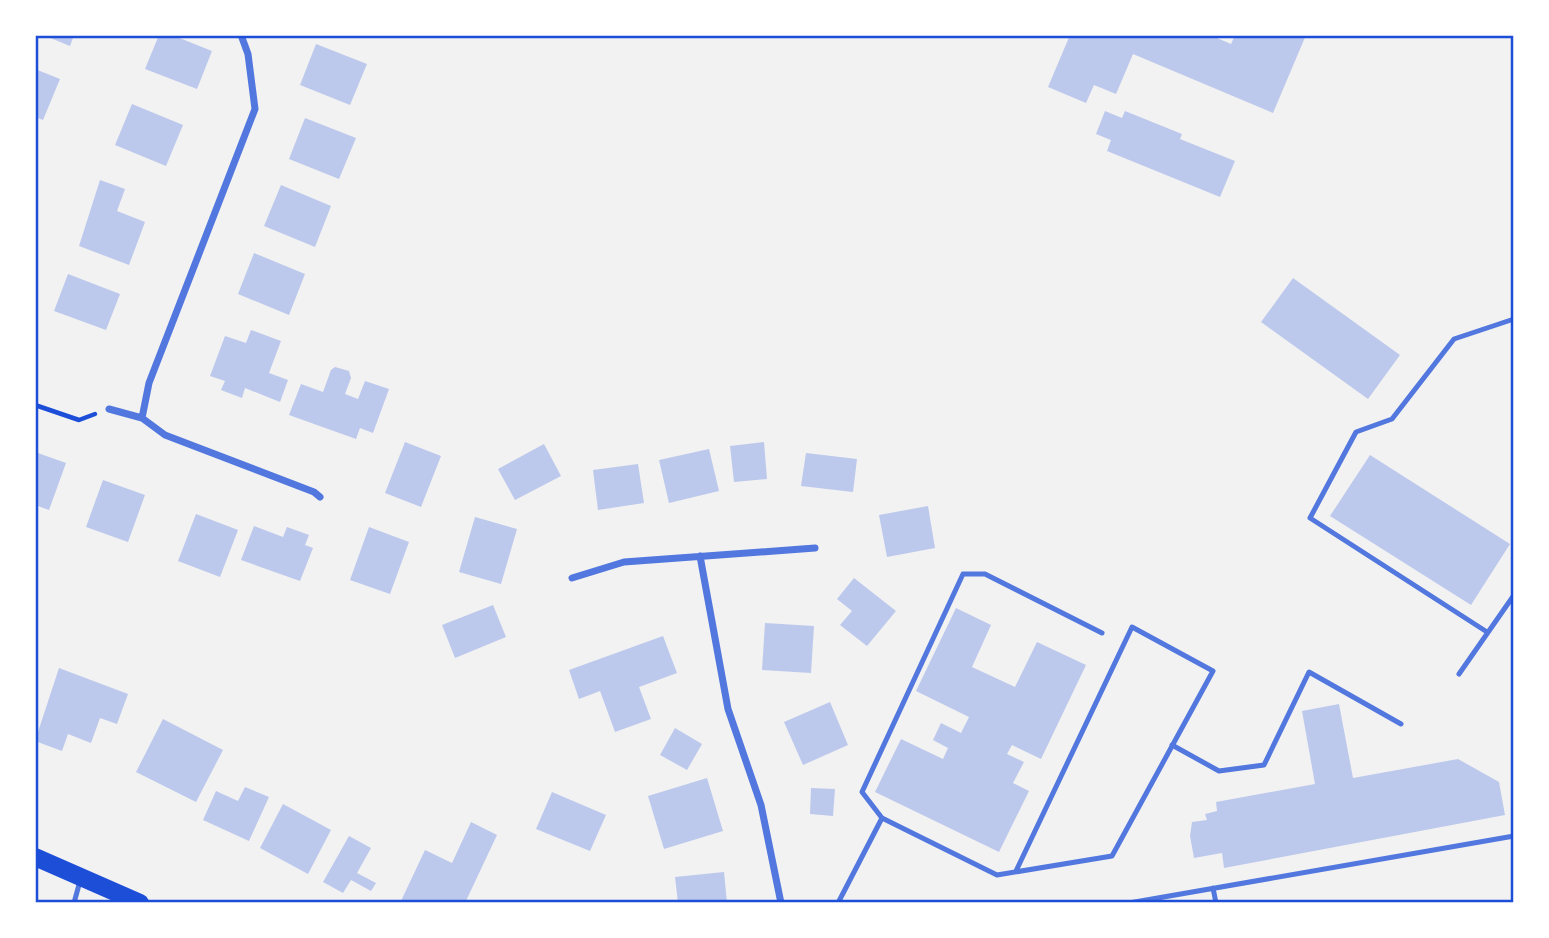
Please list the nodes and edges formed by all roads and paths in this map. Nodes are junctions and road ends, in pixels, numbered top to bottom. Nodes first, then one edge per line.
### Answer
1 (241, 35) edge
2 (1514, 319) edge
3 (35, 405) edge
4 (109, 409) joint
5 (142, 418) junction
6 (320, 497) dead end
7 (815, 548) dead end
8 (700, 556) junction
9 (572, 578) dead end
10 (1514, 595) edge
11 (1487, 632) junction
12 (1102, 633) dead end
13 (1459, 674) dead end
14 (1401, 724) dead end
15 (1172, 745) junction
16 (882, 818) junction
17 (1514, 836) edge
18 (35, 857) edge
19 (1016, 871) junction
20 (81, 878) junction
21 (1213, 888) junction
22 (74, 903) edge
23 (140, 903) edge
24 (781, 903) edge
25 (838, 903) edge
26 (1129, 903) edge
27 (1216, 903) edge

1 - 5 street
2 - 11 lane
3 - 4 path
4 - 5 street
5 - 6 street
7 - 8 street
8 - 9 street
8 - 24 street
10 - 11 lane
11 - 13 lane
12 - 16 lane
14 - 15 lane
15 - 19 lane
15 - 19 lane
16 - 19 lane
16 - 25 lane
17 - 21 lane
18 - 20 main road
20 - 22 lane
20 - 23 main road
21 - 26 lane
21 - 27 lane

